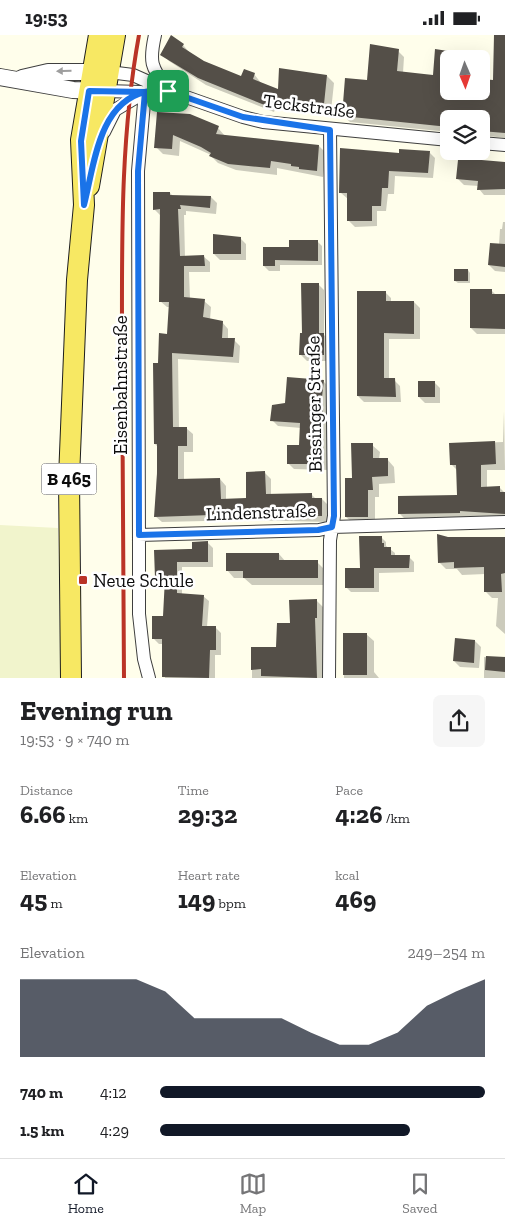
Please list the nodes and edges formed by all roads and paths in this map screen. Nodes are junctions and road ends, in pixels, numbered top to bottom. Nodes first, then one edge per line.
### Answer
1 (99, 35) edge
2 (115, 35) edge
3 (154, 35) edge
4 (0, 77) edge
5 (99, 81) junction
6 (168, 91) junction
7 (145, 92) junction
8 (330, 130) junction
9 (440, 139) edge
10 (98, 141) junction
11 (490, 144) edge
12 (505, 145) edge
13 (84, 205) junction
14 (505, 523) edge
15 (332, 527) junction
16 (139, 535) junction
17 (70, 678) edge
18 (149, 678) edge
19 (329, 678) edge

1 - 5 main road, B 465
2 - 5 main road, B 465
3 - 6 street
4 - 5 street, Teckstraße
5 - 6 street, Teckstraße
5 - 7 street, Teckstraße
5 - 10 main road, B 465
5 - 13 main road, B 465
6 - 7 street, Teckstraße
6 - 8 street, Teckstraße
7 - 10 street
7 - 16 street, Eisenbahnstraße
8 - 9 street, Teckstraße
8 - 15 street, Bissinger Straße
10 - 13 main road, B 465
11 - 12 street
13 - 17 main road, B 465
14 - 15 street, Lindenstraße
15 - 16 street, Lindenstraße
15 - 19 street, Bissinger Straße
16 - 18 street, Eisenbahnstraße

